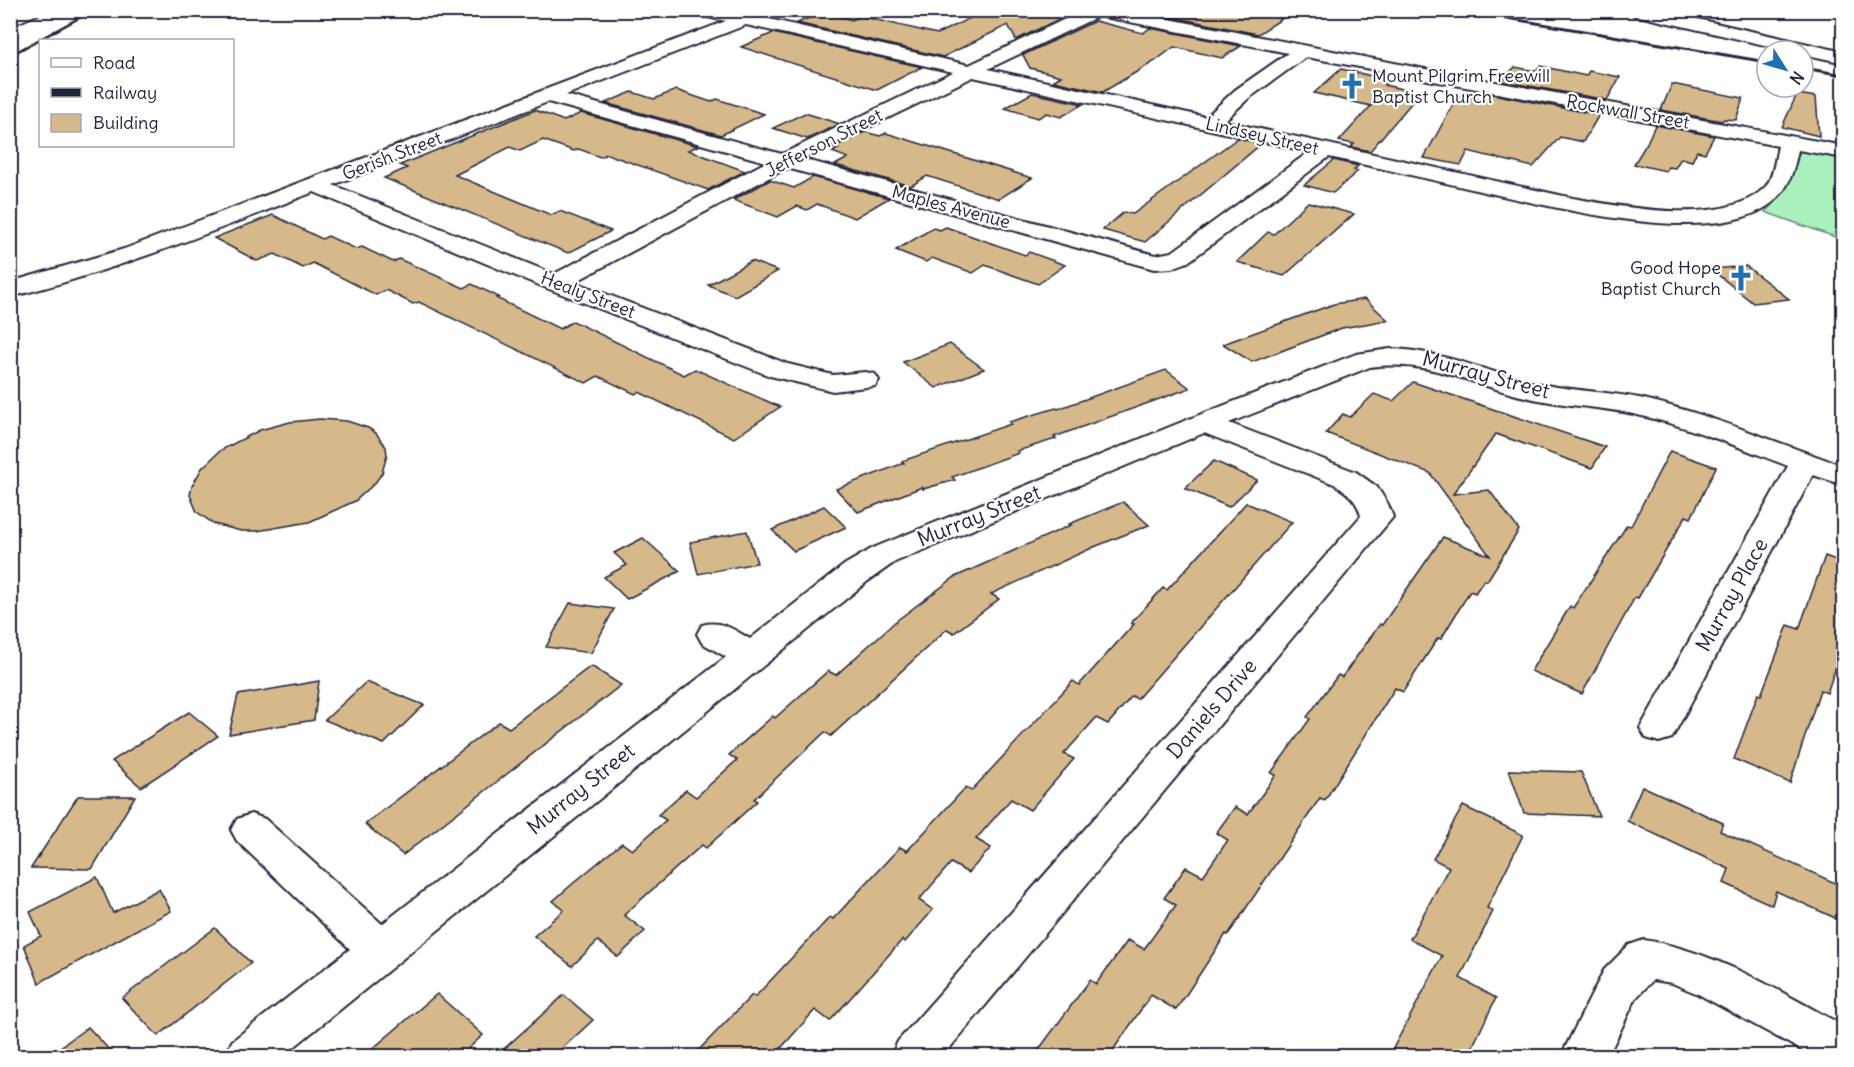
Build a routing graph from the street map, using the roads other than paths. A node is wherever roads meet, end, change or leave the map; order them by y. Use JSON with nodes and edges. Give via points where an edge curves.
{"nodes":[{"id":1,"x":69,"y":10,"type":"edge"},
{"id":2,"x":83,"y":10,"type":"edge"},
{"id":3,"x":699,"y":10,"type":"edge"},
{"id":4,"x":771,"y":10,"type":"edge"},
{"id":5,"x":1095,"y":11,"type":"edge"},
{"id":6,"x":1641,"y":11,"type":"edge"},
{"id":7,"x":744,"y":21,"type":"junction"},
{"id":8,"x":10,"y":35,"type":"edge"},
{"id":9,"x":10,"y":49,"type":"edge"},
{"id":10,"x":1302,"y":51,"type":"junction"},
{"id":11,"x":1844,"y":58,"type":"edge"},
{"id":12,"x":972,"y":72,"type":"junction"},
{"id":13,"x":549,"y":96,"type":"junction"},
{"id":14,"x":1210,"y":124,"type":"junction"},
{"id":15,"x":1789,"y":142,"type":"junction"},
{"id":16,"x":1325,"y":150,"type":"junction"},
{"id":17,"x":1844,"y":152,"type":"edge"},
{"id":18,"x":787,"y":162,"type":"junction"},
{"id":19,"x":315,"y":186,"type":"junction"},
{"id":20,"x":556,"y":282,"type":"junction"},
{"id":21,"x":10,"y":290,"type":"edge"},
{"id":22,"x":865,"y":380,"type":"dead end"},
{"id":23,"x":1204,"y":423,"type":"junction"},
{"id":24,"x":1805,"y":463,"type":"junction"},
{"id":25,"x":1844,"y":476,"type":"edge"},
{"id":26,"x":714,"y":634,"type":"dead end"},
{"id":27,"x":750,"y":655,"type":"junction"},
{"id":28,"x":1659,"y":728,"type":"dead end"},
{"id":29,"x":251,"y":830,"type":"dead end"},
{"id":30,"x":380,"y":950,"type":"junction"},
{"id":31,"x":1844,"y":1050,"type":"edge"},
{"id":32,"x":248,"y":1056,"type":"edge"},
{"id":33,"x":914,"y":1056,"type":"edge"},
{"id":34,"x":1584,"y":1056,"type":"edge"}],
"edges":[{"from":1,"to":8,"type":"street"},
{"from":2,"to":9,"type":"main road"},
{"from":3,"to":7,"type":"street","name":"Lindsey Street"},
{"from":4,"to":7,"type":"street","name":"Gerish Street"},
{"from":5,"to":10,"type":"street","name":"Rockwall Street"},
{"from":5,"to":12,"type":"street","name":"Jefferson Street"},
{"from":6,"to":11,"type":"street"},
{"from":7,"to":12,"type":"street","name":"Lindsey Street"},
{"from":7,"to":13,"type":"street","name":"Gerish Street"},
{"from":10,"to":14,"type":"street"},
{"from":10,"to":15,"type":"street","name":"Rockwall Street"},
{"from":12,"to":14,"type":"street","name":"Lindsey Street"},
{"from":12,"to":18,"type":"street","name":"Jefferson Street","via":[[814,145]]},
{"from":13,"to":18,"type":"street","name":"Maples Avenue"},
{"from":13,"to":19,"type":"street","name":"Gerish Street"},
{"from":14,"to":16,"type":"street","name":"Lindsey Street"},
{"from":15,"to":16,"type":"street","name":"Lindsey Street","via":[[1779,181],[1764,198],[1739,210],[1673,217],[1589,208]]},
{"from":15,"to":17,"type":"street","name":"Rockwall Street"},
{"from":16,"to":18,"type":"street","name":"Maples Avenue","via":[[1180,257],[1163,262],[1140,260]]},
{"from":18,"to":20,"type":"street","name":"Jefferson Street"},
{"from":19,"to":20,"type":"street","name":"Healy Street"},
{"from":19,"to":21,"type":"street","name":"Gerish Street","via":[[132,254]]},
{"from":20,"to":22,"type":"street","name":"Healy Street","via":[[779,370],[833,383]]},
{"from":23,"to":24,"type":"street","name":"Murray Street","via":[[1365,360],[1408,355],[1536,392],[1644,408]]},
{"from":23,"to":27,"type":"street","name":"Murray Street","via":[[884,555]]},
{"from":23,"to":33,"type":"street","name":"Daniels Drive","via":[[1345,478],[1374,502],[1377,517]]},
{"from":24,"to":25,"type":"street","name":"Murray Street"},
{"from":24,"to":28,"type":"street","name":"Murray Place"},
{"from":26,"to":27,"type":"street"},
{"from":27,"to":30,"type":"street","name":"Murray Street"},
{"from":29,"to":30,"type":"street"},
{"from":30,"to":32,"type":"street","name":"Murray Street"},
{"from":31,"to":34,"type":"street","via":[[1714,980],[1675,964],[1644,959],[1620,984]]}]}
